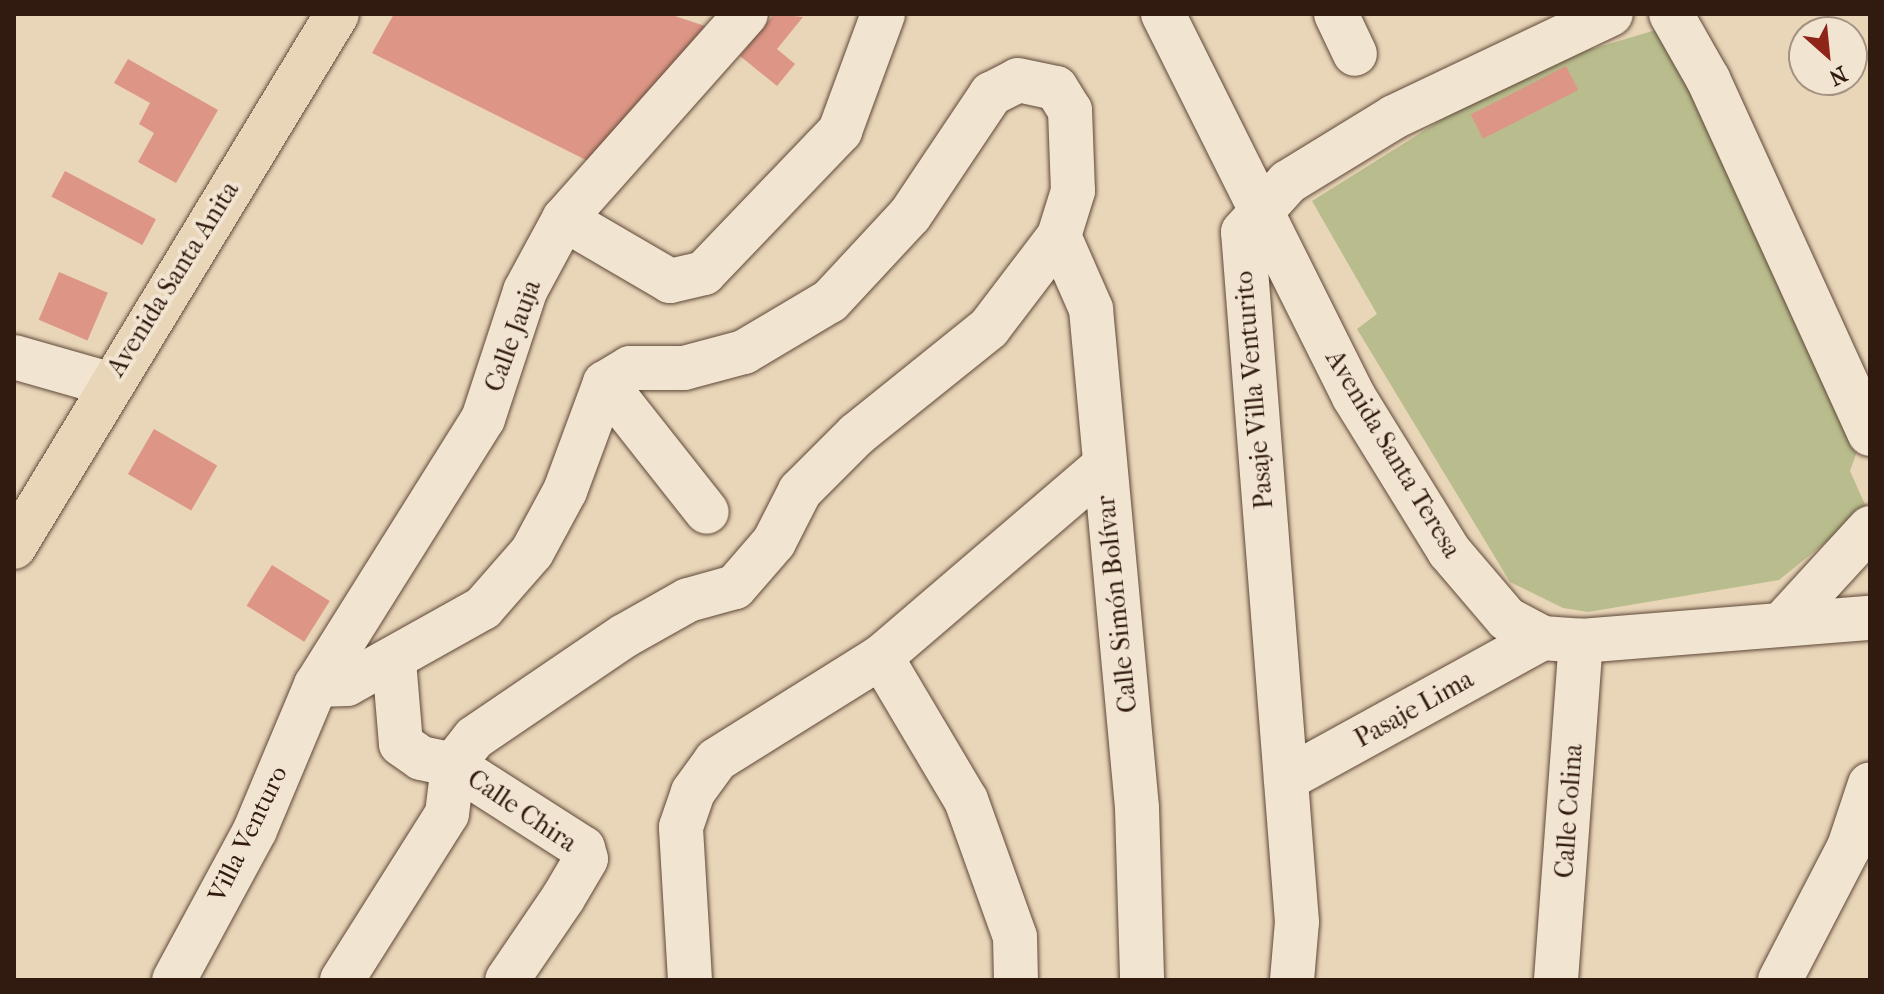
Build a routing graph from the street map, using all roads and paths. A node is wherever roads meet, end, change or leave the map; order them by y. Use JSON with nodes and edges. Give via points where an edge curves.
{"nodes":[{"id":1,"x":337,"y":14,"type":"edge"},
{"id":2,"x":746,"y":14,"type":"edge"},
{"id":3,"x":883,"y":14,"type":"edge"},
{"id":4,"x":1163,"y":14,"type":"edge"},
{"id":5,"x":1336,"y":14,"type":"edge"},
{"id":6,"x":1611,"y":14,"type":"edge"},
{"id":7,"x":1671,"y":14,"type":"edge"},
{"id":8,"x":1355,"y":54,"type":"dead end"},
{"id":9,"x":1259,"y":206,"type":"junction"},
{"id":10,"x":564,"y":219,"type":"junction"},
{"id":11,"x":1059,"y":236,"type":"junction"},
{"id":12,"x":14,"y":357,"type":"edge"},
{"id":13,"x":605,"y":383,"type":"junction"},
{"id":14,"x":109,"y":384,"type":"junction"},
{"id":15,"x":1870,"y":434,"type":"edge"},
{"id":16,"x":1103,"y":467,"type":"junction"},
{"id":17,"x":707,"y":512,"type":"dead end"},
{"id":18,"x":1870,"y":528,"type":"edge"},
{"id":19,"x":14,"y":547,"type":"edge"},
{"id":20,"x":1870,"y":618,"type":"edge"},
{"id":21,"x":1783,"y":623,"type":"junction"},
{"id":22,"x":1562,"y":640,"type":"junction"},
{"id":23,"x":881,"y":657,"type":"junction"},
{"id":24,"x":394,"y":661,"type":"junction"},
{"id":25,"x":316,"y":685,"type":"junction"},
{"id":26,"x":453,"y":765,"type":"junction"},
{"id":27,"x":1286,"y":779,"type":"junction"},
{"id":28,"x":1870,"y":784,"type":"edge"},
{"id":29,"x":174,"y":980,"type":"edge"},
{"id":30,"x":342,"y":980,"type":"edge"},
{"id":31,"x":507,"y":980,"type":"edge"},
{"id":32,"x":690,"y":980,"type":"edge"},
{"id":33,"x":1016,"y":980,"type":"edge"},
{"id":34,"x":1142,"y":980,"type":"edge"},
{"id":35,"x":1292,"y":980,"type":"edge"},
{"id":36,"x":1556,"y":980,"type":"edge"},
{"id":37,"x":1780,"y":980,"type":"edge"}],
"edges":[{"from":1,"to":14,"type":"main road","name":"Avenida Santa Anita"},
{"from":2,"to":10,"type":"street","name":"Calle Jauja"},
{"from":3,"to":10,"type":"street","via":[[840,131],[704,273],[670,281]]},
{"from":4,"to":9,"type":"street","name":"Avenida Santa Teresa"},
{"from":5,"to":8,"type":"street"},
{"from":6,"to":9,"type":"street","via":[[1394,117]]},
{"from":7,"to":15,"type":"street","via":[[1708,79]]},
{"from":9,"to":22,"type":"street","name":"Avenida Santa Teresa","via":[[1354,397],[1449,551],[1507,619]]},
{"from":9,"to":27,"type":"street","name":"Pasaje Villa Venturito","via":[[1243,232],[1241,267]]},
{"from":10,"to":25,"type":"street","name":"Calle Jauja","via":[[525,291],[483,419]]},
{"from":11,"to":13,"type":"street","via":[[1073,191],[1070,110],[1056,88],[1018,80],[991,94],[968,120],[910,215],[830,301],[744,352],[684,368],[630,368]]},
{"from":11,"to":16,"type":"street","name":"Calle Simón Bolívar","via":[[1091,309]]},
{"from":11,"to":26,"type":"street","via":[[989,328],[857,434],[800,491],[774,542],[735,587],[688,600],[624,636],[474,738]]},
{"from":12,"to":14,"type":"street"},
{"from":13,"to":17,"type":"street"},
{"from":13,"to":24,"type":"street","via":[[565,491],[532,552],[483,608]]},
{"from":14,"to":19,"type":"main road","name":"Avenida Santa Anita"},
{"from":16,"to":23,"type":"street"},
{"from":16,"to":34,"type":"street","name":"Calle Simón Bolívar","via":[[1137,808]]},
{"from":18,"to":21,"type":"street"},
{"from":20,"to":21,"type":"street"},
{"from":21,"to":22,"type":"street"},
{"from":22,"to":27,"type":"street","name":"Pasaje Lima"},
{"from":22,"to":36,"type":"street","name":"Calle Colina"},
{"from":23,"to":32,"type":"street","via":[[716,760],[693,792],[681,827]]},
{"from":23,"to":33,"type":"street","via":[[966,800],[1015,937]]},
{"from":24,"to":25,"type":"street","via":[[347,684]]},
{"from":24,"to":26,"type":"street","name":"Calle Chira","via":[[401,744],[421,758]]},
{"from":25,"to":29,"type":"street","name":"Villa Venturo","via":[[255,830]]},
{"from":26,"to":30,"type":"street","via":[[447,814]]},
{"from":26,"to":31,"type":"street","name":"Calle Chira","via":[[583,848],[586,859]]},
{"from":27,"to":35,"type":"street","name":"Pasaje Villa Venturito","via":[[1297,922]]},
{"from":28,"to":37,"type":"street","via":[[1849,847]]}]}
